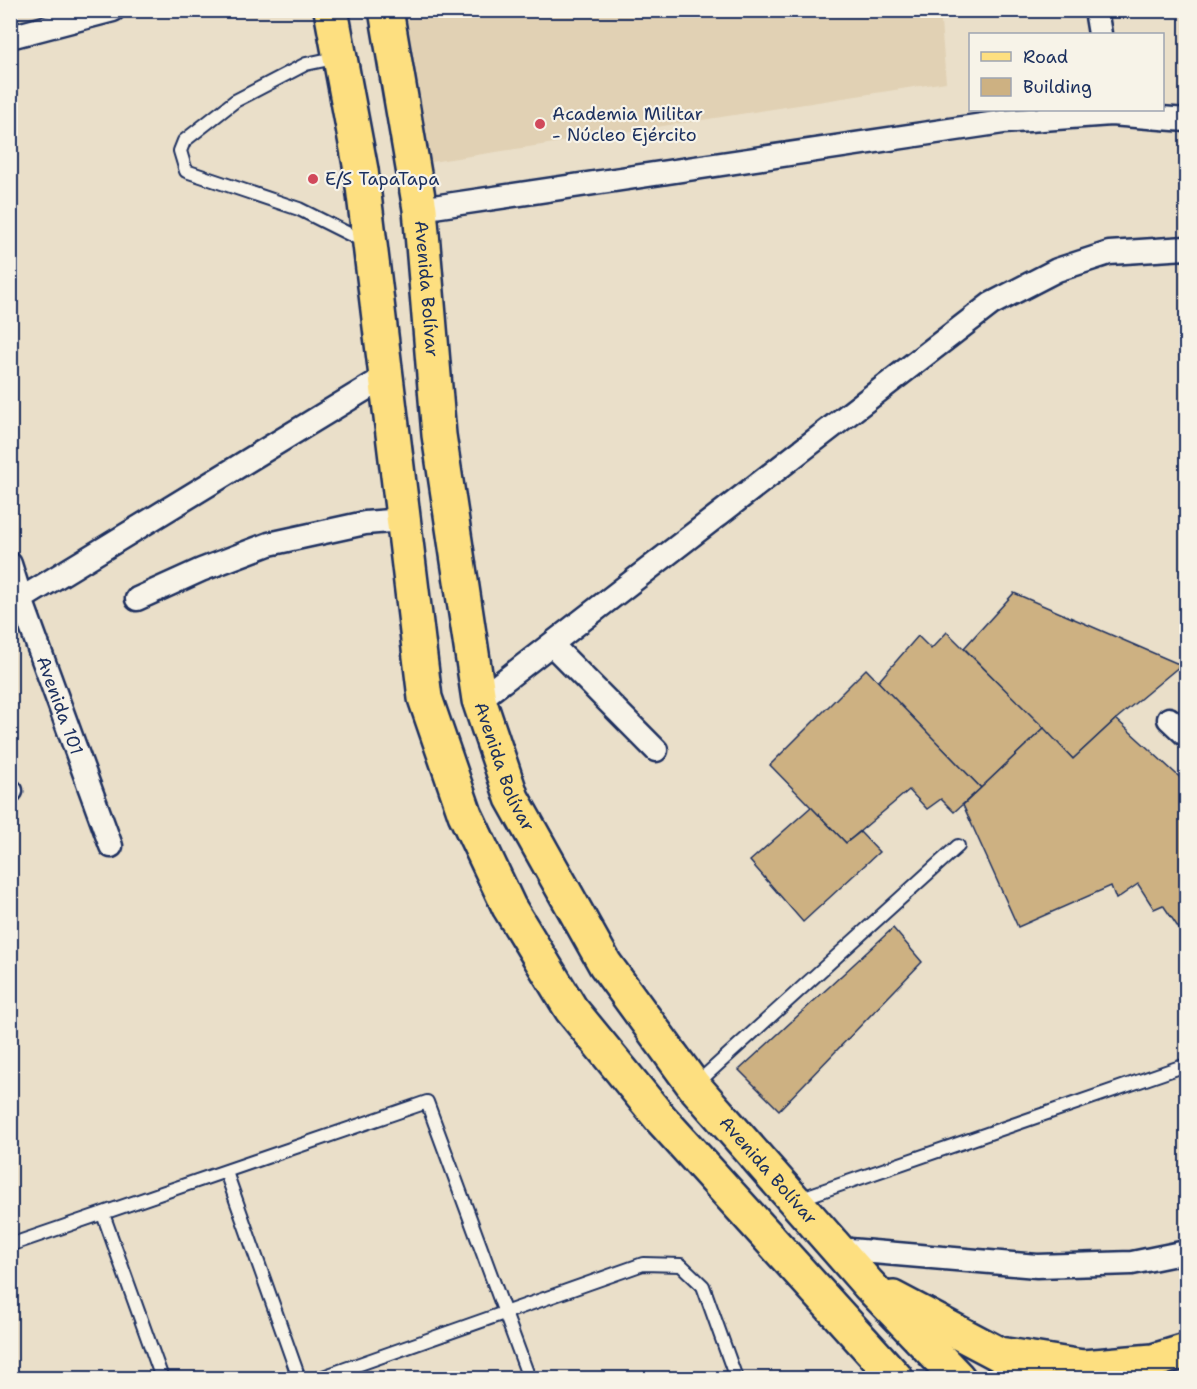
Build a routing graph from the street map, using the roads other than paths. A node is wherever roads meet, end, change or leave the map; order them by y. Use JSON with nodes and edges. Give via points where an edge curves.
{"nodes":[{"id":1,"x":113,"y":10,"type":"edge"},
{"id":2,"x":331,"y":10,"type":"edge"},
{"id":3,"x":386,"y":10,"type":"edge"},
{"id":4,"x":1096,"y":10,"type":"edge"},
{"id":5,"x":1100,"y":33,"type":"edge"},
{"id":6,"x":10,"y":38,"type":"edge"},
{"id":7,"x":340,"y":57,"type":"junction"},
{"id":8,"x":1111,"y":112,"type":"edge"},
{"id":9,"x":1186,"y":120,"type":"edge"},
{"id":10,"x":420,"y":208,"type":"junction"},
{"id":11,"x":370,"y":244,"type":"junction"},
{"id":12,"x":1186,"y":248,"type":"edge"},
{"id":13,"x":386,"y":376,"type":"junction"},
{"id":14,"x":403,"y":520,"type":"junction"},
{"id":15,"x":10,"y":564,"type":"edge"},
{"id":16,"x":21,"y":598,"type":"junction"},
{"id":17,"x":137,"y":599,"type":"dead end"},
{"id":18,"x":552,"y":645,"type":"junction"},
{"id":19,"x":479,"y":700,"type":"junction"},
{"id":20,"x":1169,"y":719,"type":"dead end"},
{"id":21,"x":1186,"y":735,"type":"edge"},
{"id":22,"x":656,"y":750,"type":"dead end"},
{"id":23,"x":111,"y":846,"type":"dead end"},
{"id":24,"x":958,"y":846,"type":"dead end"},
{"id":25,"x":1186,"y":1065,"type":"edge"},
{"id":26,"x":694,"y":1086,"type":"junction"},
{"id":27,"x":226,"y":1172,"type":"junction"},
{"id":28,"x":795,"y":1201,"type":"junction"},
{"id":29,"x":103,"y":1214,"type":"junction"},
{"id":30,"x":10,"y":1245,"type":"edge"},
{"id":31,"x":838,"y":1249,"type":"junction"},
{"id":32,"x":1186,"y":1252,"type":"edge"},
{"id":33,"x":868,"y":1284,"type":"junction"},
{"id":34,"x":505,"y":1312,"type":"junction"},
{"id":35,"x":1186,"y":1351,"type":"edge"},
{"id":36,"x":951,"y":1376,"type":"edge"},
{"id":37,"x":162,"y":1378,"type":"edge"},
{"id":38,"x":299,"y":1378,"type":"edge"},
{"id":39,"x":320,"y":1378,"type":"edge"},
{"id":40,"x":529,"y":1378,"type":"edge"},
{"id":41,"x":736,"y":1378,"type":"edge"},
{"id":42,"x":896,"y":1378,"type":"edge"}],
"edges":[{"from":1,"to":6,"type":"street"},
{"from":2,"to":7,"type":"main road"},
{"from":3,"to":10,"type":"main road","name":"Avenida Bolívar"},
{"from":4,"to":5,"type":"street"},
{"from":7,"to":11,"type":"main road"},
{"from":7,"to":11,"type":"lane","via":[[306,64],[235,101],[184,141],[180,151],[186,171],[299,209]]},
{"from":8,"to":9,"type":"street"},
{"from":8,"to":10,"type":"street","via":[[1003,122]]},
{"from":10,"to":19,"type":"main road","name":"Avenida Bolívar","via":[[439,435]]},
{"from":11,"to":13,"type":"main road"},
{"from":12,"to":18,"type":"street","via":[[1109,253],[1057,270],[991,304]]},
{"from":13,"to":14,"type":"main road"},
{"from":13,"to":16,"type":"street"},
{"from":14,"to":17,"type":"street","via":[[364,523],[269,544]]},
{"from":14,"to":42,"type":"main road","via":[[425,698],[465,814],[509,907],[579,1018],[661,1119]]},
{"from":15,"to":16,"type":"street","name":"Avenida 101"},
{"from":16,"to":23,"type":"street","name":"Avenida 101"},
{"from":18,"to":19,"type":"street"},
{"from":18,"to":22,"type":"street"},
{"from":19,"to":26,"type":"main road","name":"Avenida Bolívar","via":[[512,798],[605,964]]},
{"from":20,"to":21,"type":"street"},
{"from":24,"to":26,"type":"lane"},
{"from":25,"to":28,"type":"lane"},
{"from":26,"to":28,"type":"main road","name":"Avenida Bolívar"},
{"from":27,"to":29,"type":"lane"},
{"from":27,"to":34,"type":"lane","via":[[427,1102]]},
{"from":27,"to":38,"type":"lane"},
{"from":28,"to":31,"type":"main road","name":"Avenida Bolívar"},
{"from":29,"to":30,"type":"lane"},
{"from":29,"to":37,"type":"lane"},
{"from":31,"to":32,"type":"street","via":[[1037,1266],[1132,1263]]},
{"from":31,"to":33,"type":"main road","name":"Avenida Bolívar"},
{"from":33,"to":35,"type":"main road","via":[[999,1354],[1083,1367],[1153,1361]]},
{"from":33,"to":36,"type":"main road","name":"Avenida Bolívar"},
{"from":34,"to":39,"type":"lane"},
{"from":34,"to":40,"type":"lane"},
{"from":34,"to":41,"type":"lane","via":[[643,1264],[681,1265],[703,1286]]}]}
